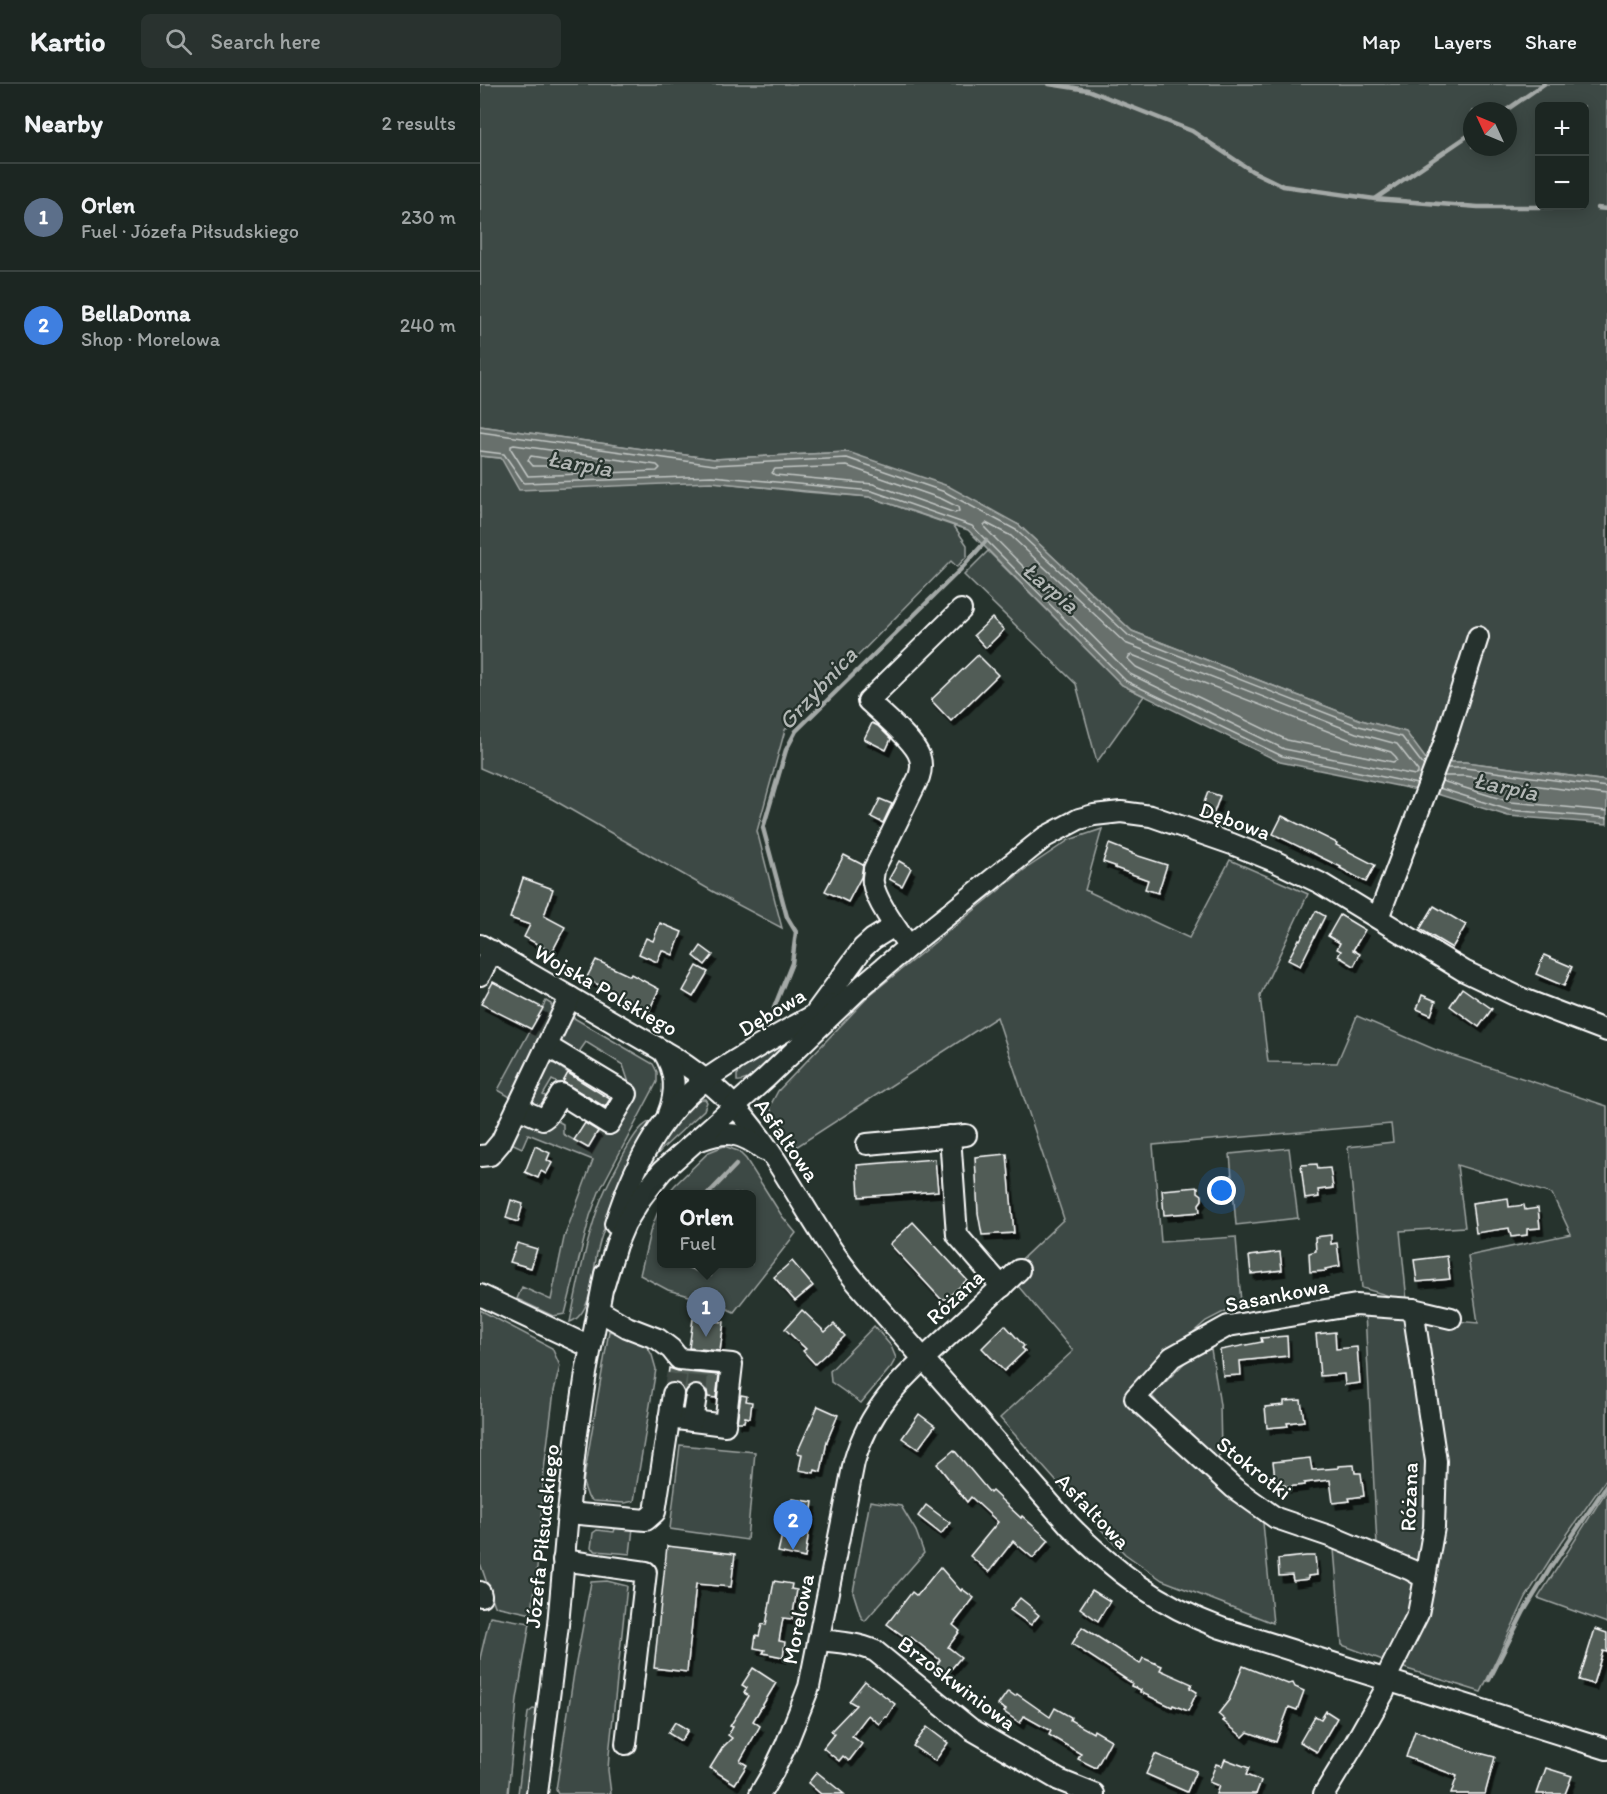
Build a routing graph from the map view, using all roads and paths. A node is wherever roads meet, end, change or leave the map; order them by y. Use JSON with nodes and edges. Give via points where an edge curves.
{"nodes":[{"id":1,"x":961,"y":610,"type":"dead end"},
{"id":2,"x":1478,"y":637,"type":"dead end"},
{"id":3,"x":1378,"y":918,"type":"junction"},
{"id":4,"x":894,"y":926,"type":"junction"},
{"id":5,"x":909,"y":946,"type":"junction"},
{"id":6,"x":486,"y":948,"type":"edge"},
{"id":7,"x":480,"y":975,"type":"edge"},
{"id":8,"x":863,"y":985,"type":"junction"},
{"id":9,"x":570,"y":997,"type":"junction"},
{"id":10,"x":815,"y":1014,"type":"junction"},
{"id":11,"x":1607,"y":1031,"type":"edge"},
{"id":12,"x":547,"y":1046,"type":"junction"},
{"id":13,"x":663,"y":1051,"type":"junction"},
{"id":14,"x":706,"y":1080,"type":"junction"},
{"id":15,"x":735,"y":1107,"type":"junction"},
{"id":16,"x":517,"y":1108,"type":"junction"},
{"id":17,"x":666,"y":1119,"type":"junction"},
{"id":18,"x":867,"y":1144,"type":"dead end"},
{"id":19,"x":689,"y":1145,"type":"junction"},
{"id":20,"x":480,"y":1156,"type":"edge"},
{"id":21,"x":775,"y":1160,"type":"junction"},
{"id":22,"x":1019,"y":1270,"type":"dead end"},
{"id":23,"x":604,"y":1285,"type":"junction"},
{"id":24,"x":1002,"y":1287,"type":"junction"},
{"id":25,"x":480,"y":1295,"type":"edge"},
{"id":26,"x":1413,"y":1309,"type":"junction"},
{"id":27,"x":598,"y":1310,"type":"junction"},
{"id":28,"x":1451,"y":1318,"type":"dead end"},
{"id":29,"x":590,"y":1347,"type":"junction"},
{"id":30,"x":923,"y":1359,"type":"junction"},
{"id":31,"x":673,"y":1394,"type":"tunnel mouth"},
{"id":32,"x":696,"y":1396,"type":"tunnel mouth"},
{"id":33,"x":1135,"y":1398,"type":"joint"},
{"id":34,"x":669,"y":1418,"type":"junction"},
{"id":35,"x":692,"y":1420,"type":"junction"},
{"id":36,"x":568,"y":1513,"type":"junction"},
{"id":37,"x":563,"y":1560,"type":"junction"},
{"id":38,"x":1425,"y":1578,"type":"junction"},
{"id":39,"x":819,"y":1640,"type":"junction"},
{"id":40,"x":1387,"y":1681,"type":"junction"},
{"id":41,"x":626,"y":1744,"type":"dead end"},
{"id":42,"x":1607,"y":1749,"type":"edge"},
{"id":43,"x":537,"y":1794,"type":"edge"},
{"id":44,"x":759,"y":1794,"type":"edge"},
{"id":45,"x":1094,"y":1794,"type":"edge"},
{"id":46,"x":1324,"y":1794,"type":"edge"}],
"edges":[{"from":1,"to":4,"type":"street","via":[[868,701],[911,743],[921,763],[919,777],[873,875],[877,895]]},
{"from":2,"to":3,"type":"street","via":[[1444,744]]},
{"from":3,"to":5,"type":"street","name":"Dębowa","via":[[1298,871],[1232,844],[1151,816],[1107,813],[1078,819],[1045,837]]},
{"from":3,"to":11,"type":"street","name":"Dębowa","via":[[1489,984]]},
{"from":4,"to":5,"type":"street"},
{"from":4,"to":10,"type":"street","via":[[863,948]]},
{"from":5,"to":8,"type":"street","name":"Dębowa"},
{"from":6,"to":7,"type":"street"},
{"from":6,"to":9,"type":"street","name":"Wojska Polskiego"},
{"from":8,"to":10,"type":"street","name":"Dębowa"},
{"from":8,"to":15,"type":"street","name":"Dębowa"},
{"from":9,"to":12,"type":"street"},
{"from":9,"to":13,"type":"street","name":"Wojska Polskiego"},
{"from":10,"to":14,"type":"street","name":"Dębowa"},
{"from":12,"to":16,"type":"street"},
{"from":12,"to":16,"type":"street","via":[[627,1094],[609,1124],[561,1094],[543,1119]]},
{"from":13,"to":14,"type":"street","name":"Wojska Polskiego"},
{"from":13,"to":17,"type":"street","name":"Józefa Piłsudskiego","via":[[675,1086]]},
{"from":14,"to":15,"type":"street","name":"Asfaltowa"},
{"from":14,"to":17,"type":"street","name":"Józefa Piłsudskiego"},
{"from":15,"to":19,"type":"street","name":"Józefa Piłsudskiego"},
{"from":15,"to":21,"type":"street","name":"Asfaltowa"},
{"from":16,"to":20,"type":"street","via":[[496,1149],[490,1155]]},
{"from":17,"to":23,"type":"street","name":"Józefa Piłsudskiego","via":[[626,1192],[611,1242]]},
{"from":18,"to":24,"type":"street","via":[[958,1136],[957,1235]]},
{"from":19,"to":21,"type":"street","name":"Józefa Piłsudskiego","via":[[712,1135],[731,1133],[756,1144]]},
{"from":19,"to":23,"type":"street","name":"Józefa Piłsudskiego","via":[[658,1176],[636,1206],[616,1245]]},
{"from":21,"to":30,"type":"street","name":"Asfaltowa","via":[[836,1256]]},
{"from":22,"to":24,"type":"street","name":"Różana"},
{"from":23,"to":27,"type":"street","name":"Józefa Piłsudskiego"},
{"from":24,"to":30,"type":"street","name":"Różana"},
{"from":25,"to":29,"type":"street"},
{"from":26,"to":28,"type":"street","name":"Sasankowa"},
{"from":26,"to":33,"type":"street","name":"Sasankowa","via":[[1356,1305],[1228,1326],[1172,1357]]},
{"from":26,"to":38,"type":"street","name":"Różana","via":[[1436,1461],[1434,1527]]},
{"from":27,"to":29,"type":"street","name":"Józefa Piłsudskiego"},
{"from":27,"to":35,"type":"street","via":[[658,1339],[679,1359],[698,1366],[732,1364],[725,1425]]},
{"from":29,"to":36,"type":"street","name":"Józefa Piłsudskiego"},
{"from":30,"to":39,"type":"street","name":"Morelowa","via":[[877,1412],[860,1445]]},
{"from":30,"to":40,"type":"street","name":"Asfaltowa","via":[[1069,1525],[1145,1590],[1205,1622]]},
{"from":31,"to":34,"type":"street"},
{"from":32,"to":35,"type":"street"},
{"from":33,"to":38,"type":"street","name":"Stokrotki","via":[[1234,1488],[1276,1518],[1332,1537]]},
{"from":34,"to":35,"type":"street"},
{"from":34,"to":36,"type":"street","via":[[655,1512],[646,1520]]},
{"from":36,"to":37,"type":"street","name":"Józefa Piłsudskiego"},
{"from":37,"to":41,"type":"street","via":[[645,1572]]},
{"from":37,"to":43,"type":"street","name":"Józefa Piłsudskiego"},
{"from":38,"to":40,"type":"street","name":"Różana","via":[[1418,1614]]},
{"from":39,"to":44,"type":"street","name":"Morelowa","via":[[802,1708]]},
{"from":39,"to":45,"type":"street","name":"Brzoskwiniowa","via":[[848,1642],[875,1651],[971,1729],[1059,1780]]},
{"from":40,"to":42,"type":"street","name":"Asfaltowa"},
{"from":40,"to":46,"type":"street","name":"Różana"}]}
